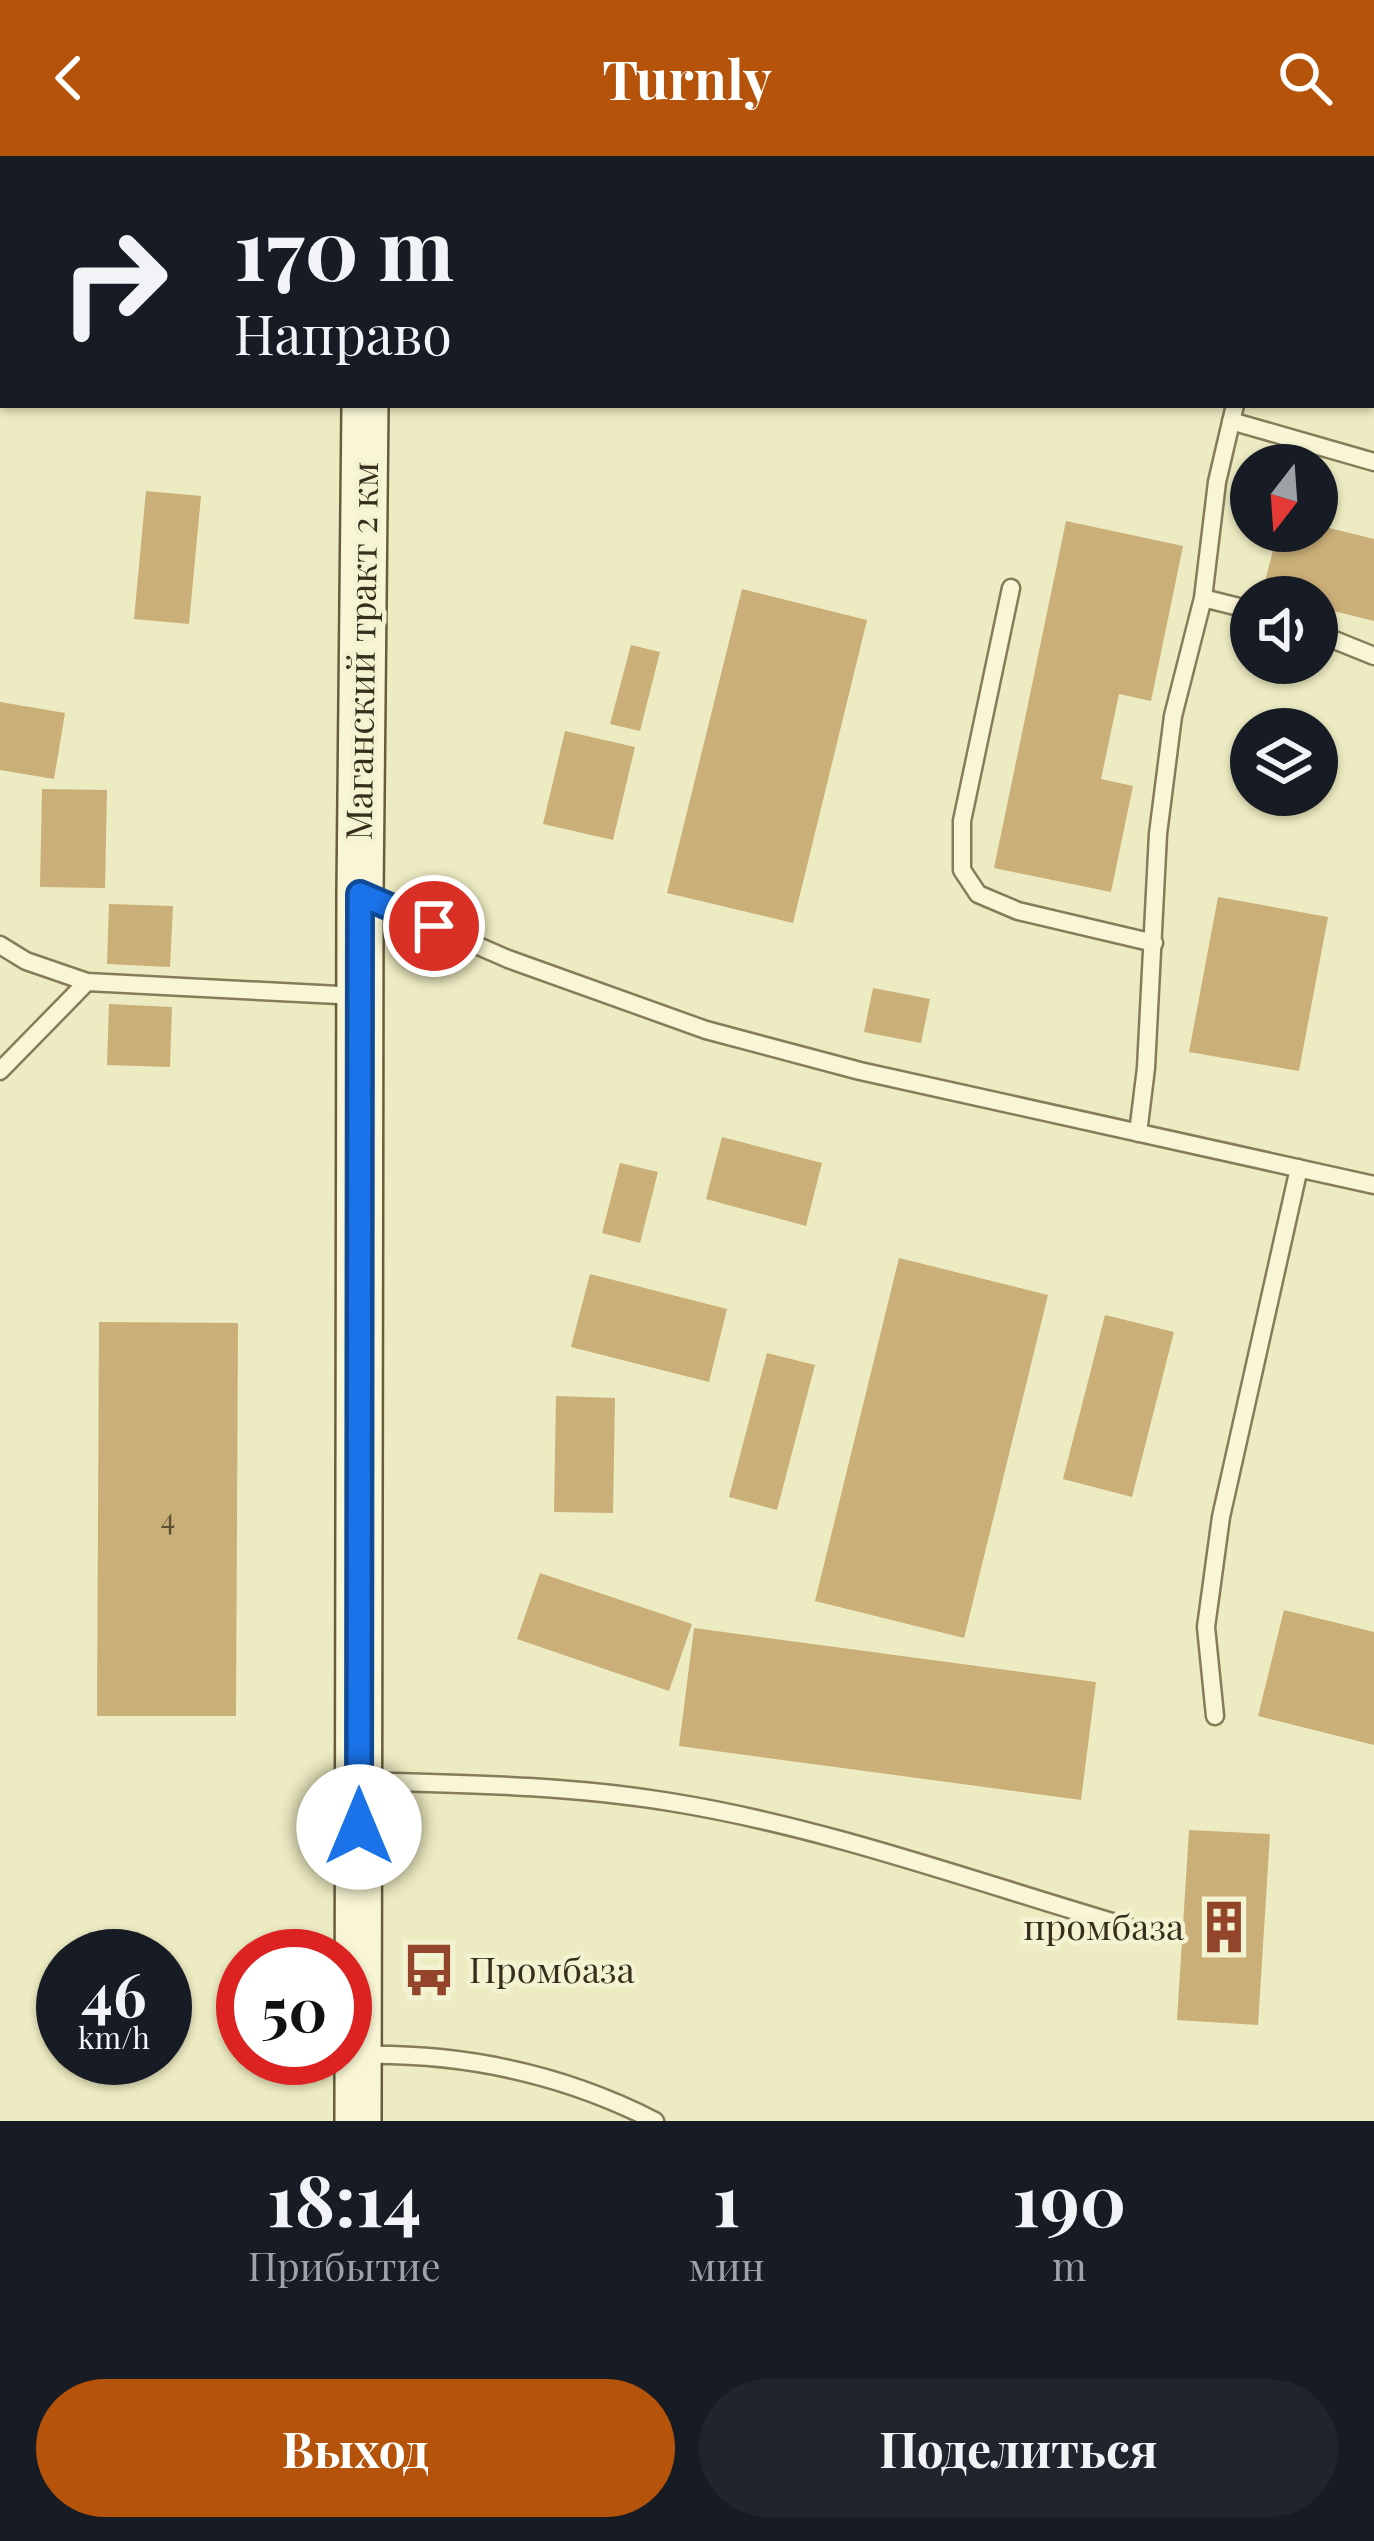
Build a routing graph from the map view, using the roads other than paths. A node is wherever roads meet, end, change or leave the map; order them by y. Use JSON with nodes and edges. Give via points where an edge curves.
{"nodes":[{"id":1,"x":365,"y":408,"type":"edge"},
{"id":2,"x":1233,"y":413,"type":"edge"},
{"id":3,"x":1374,"y":462,"type":"edge"},
{"id":4,"x":1011,"y":588,"type":"dead end"},
{"id":5,"x":1202,"y":598,"type":"junction"},
{"id":6,"x":1230,"y":605,"type":"edge"},
{"id":7,"x":1338,"y":641,"type":"edge"},
{"id":8,"x":1374,"y":656,"type":"edge"},
{"id":9,"x":360,"y":894,"type":"junction"},
{"id":10,"x":1154,"y":943,"type":"junction"},
{"id":11,"x":0,"y":945,"type":"edge"},
{"id":12,"x":87,"y":982,"type":"junction"},
{"id":13,"x":360,"y":996,"type":"junction"},
{"id":14,"x":0,"y":1071,"type":"edge"},
{"id":15,"x":1138,"y":1133,"type":"junction"},
{"id":16,"x":1299,"y":1168,"type":"junction"},
{"id":17,"x":1374,"y":1185,"type":"edge"},
{"id":18,"x":1215,"y":1716,"type":"dead end"},
{"id":19,"x":359,"y":1781,"type":"junction"},
{"id":20,"x":1129,"y":1927,"type":"dead end"},
{"id":21,"x":358,"y":1929,"type":"edge"},
{"id":22,"x":372,"y":2055,"type":"edge"},
{"id":23,"x":358,"y":2085,"type":"edge"},
{"id":24,"x":358,"y":2121,"type":"edge"},
{"id":25,"x":655,"y":2121,"type":"edge"}],
"edges":[{"from":1,"to":9,"type":"main road","name":"Маганский тракт 2 км"},
{"from":2,"to":3,"type":"lane"},
{"from":2,"to":5,"type":"lane"},
{"from":4,"to":10,"type":"lane","via":[[962,821],[962,870],[978,894],[1018,911]]},
{"from":5,"to":6,"type":"lane"},
{"from":5,"to":10,"type":"lane","via":[[1173,716]]},
{"from":7,"to":8,"type":"lane"},
{"from":9,"to":13,"type":"main road","name":"Маганский тракт 2 км"},
{"from":9,"to":15,"type":"lane","via":[[508,959],[706,1030]]},
{"from":10,"to":15,"type":"lane"},
{"from":11,"to":12,"type":"lane"},
{"from":12,"to":13,"type":"lane"},
{"from":12,"to":14,"type":"lane"},
{"from":13,"to":19,"type":"main road","name":"Маганский тракт 2 км"},
{"from":15,"to":16,"type":"lane"},
{"from":16,"to":17,"type":"lane"},
{"from":16,"to":18,"type":"lane","via":[[1221,1517],[1207,1627]]},
{"from":19,"to":20,"type":"lane","via":[[567,1787],[674,1802],[785,1826]]},
{"from":19,"to":21,"type":"main road","name":"Маганский тракт 2 км"},
{"from":22,"to":25,"type":"lane","via":[[512,2069],[598,2092]]},
{"from":23,"to":24,"type":"main road","name":"Маганский тракт 2 км"}]}
